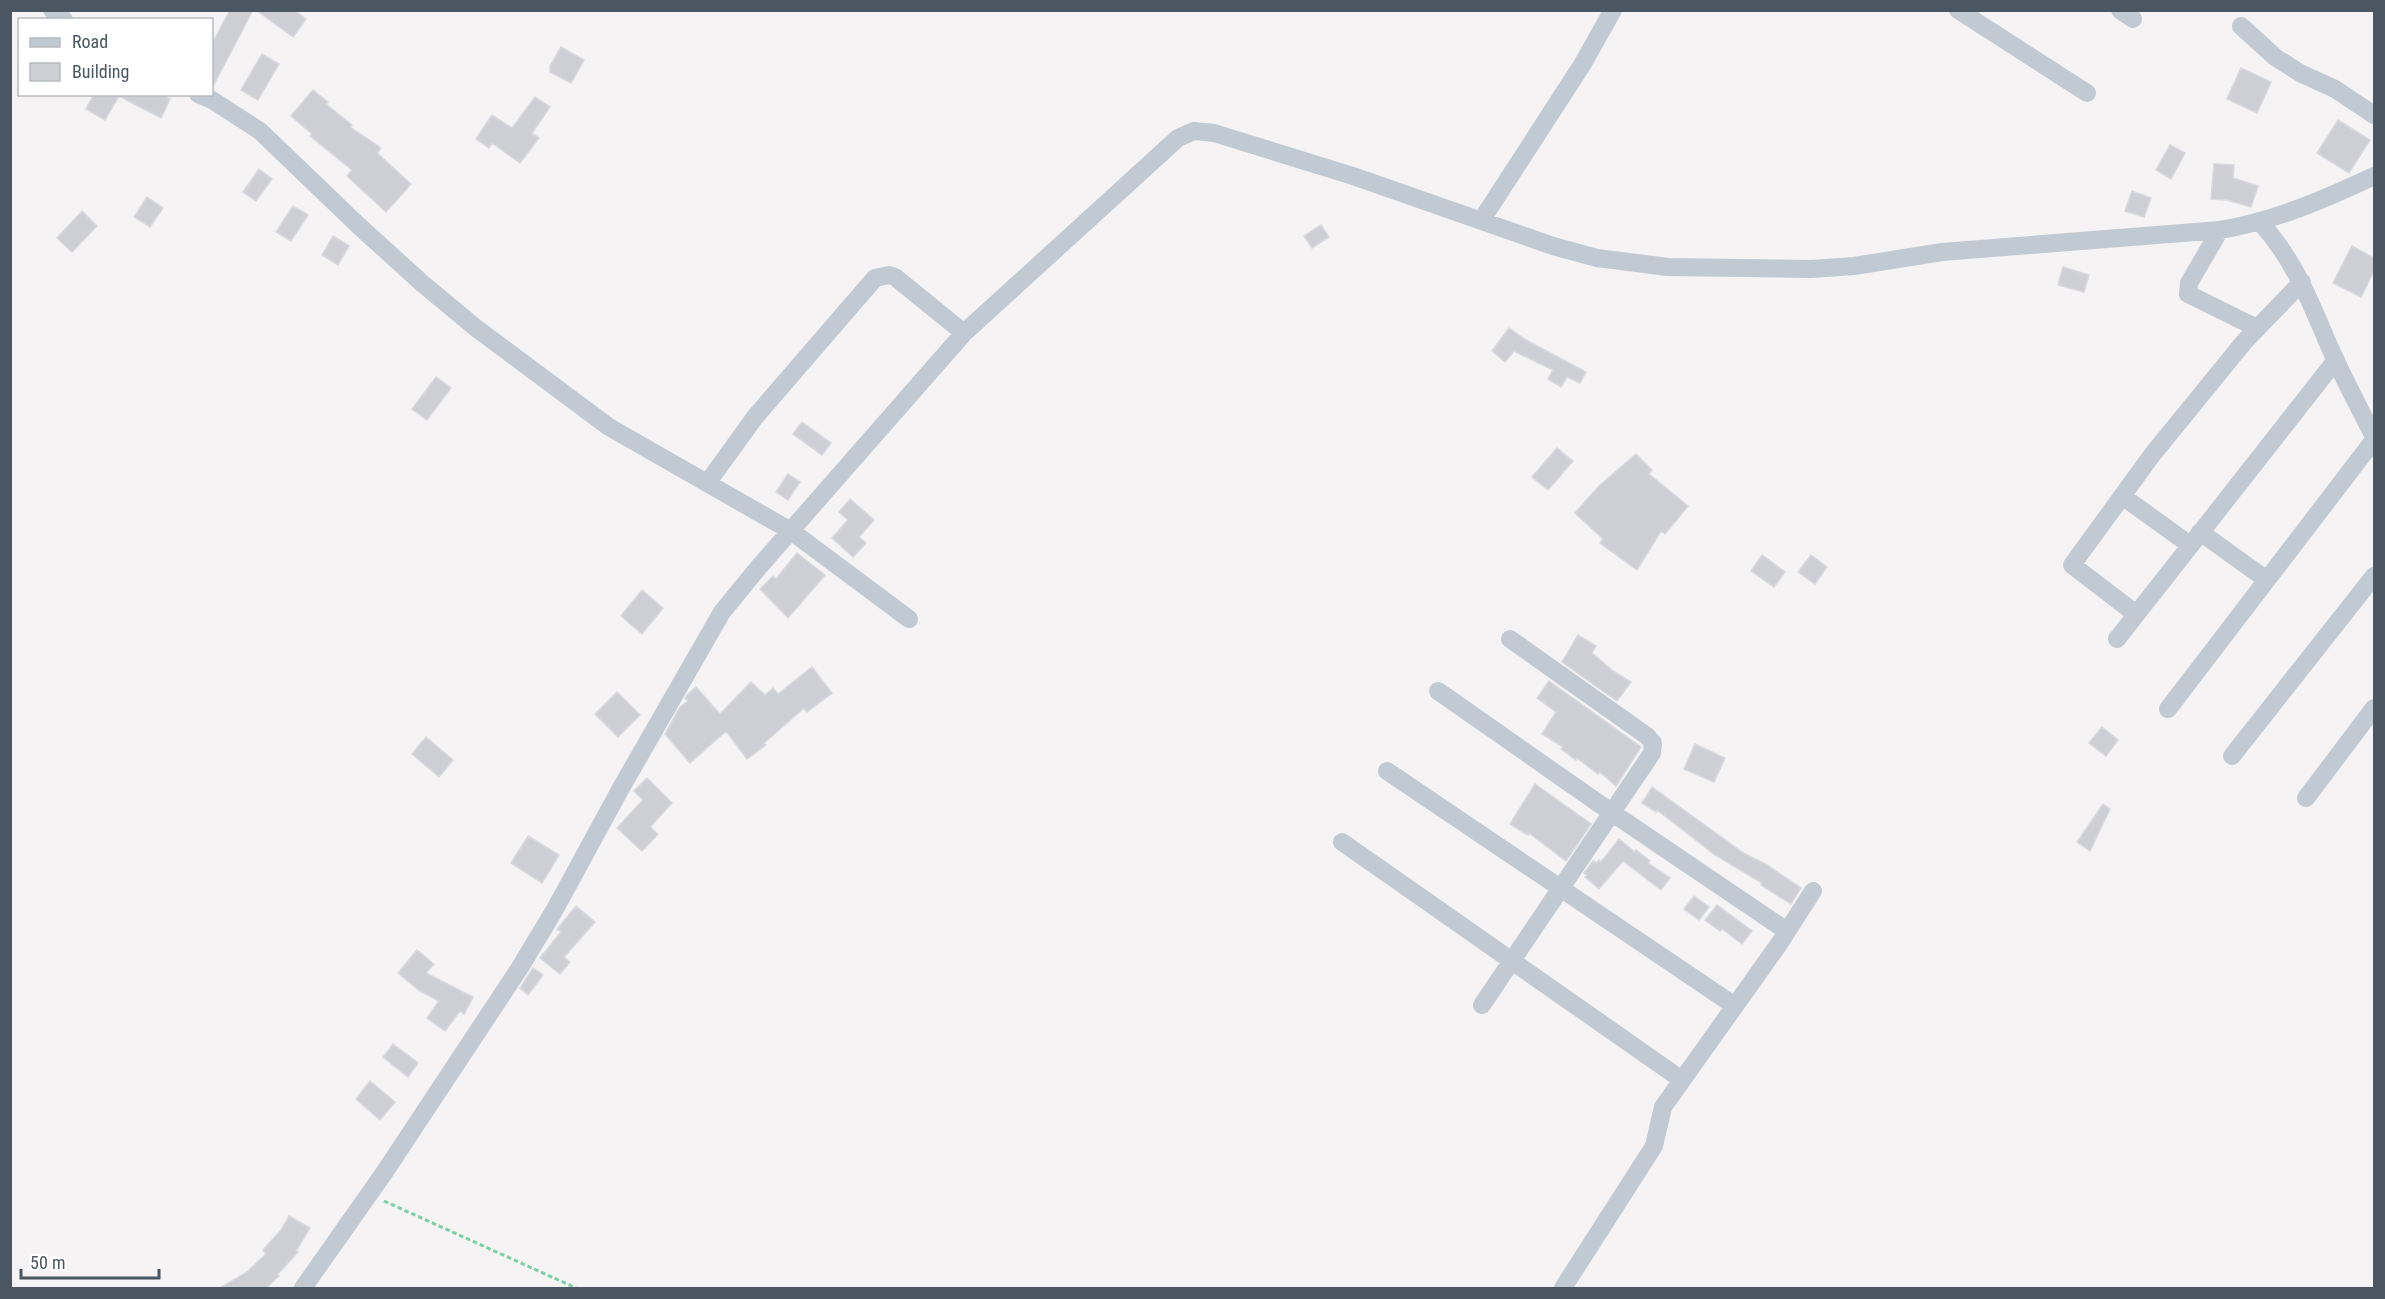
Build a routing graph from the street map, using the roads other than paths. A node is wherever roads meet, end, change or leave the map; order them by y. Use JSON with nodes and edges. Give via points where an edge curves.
{"nodes":[{"id":1,"x":1613,"y":10,"type":"edge"},
{"id":2,"x":1958,"y":10,"type":"edge"},
{"id":3,"x":2241,"y":26,"type":"dead end"},
{"id":4,"x":2087,"y":93,"type":"dead end"},
{"id":5,"x":203,"y":96,"type":"edge"},
{"id":6,"x":2374,"y":115,"type":"edge"},
{"id":7,"x":2374,"y":176,"type":"edge"},
{"id":8,"x":1481,"y":221,"type":"junction"},
{"id":9,"x":2260,"y":222,"type":"junction"},
{"id":10,"x":2220,"y":230,"type":"junction"},
{"id":11,"x":2302,"y":282,"type":"junction"},
{"id":12,"x":2257,"y":328,"type":"junction"},
{"id":13,"x":964,"y":333,"type":"junction"},
{"id":14,"x":2336,"y":360,"type":"junction"},
{"id":15,"x":2374,"y":439,"type":"edge"},
{"id":16,"x":708,"y":482,"type":"junction"},
{"id":17,"x":2122,"y":496,"type":"junction"},
{"id":18,"x":791,"y":531,"type":"junction"},
{"id":19,"x":2195,"y":538,"type":"junction"},
{"id":20,"x":2374,"y":576,"type":"edge"},
{"id":21,"x":2267,"y":580,"type":"junction"},
{"id":22,"x":2136,"y":614,"type":"junction"},
{"id":23,"x":909,"y":619,"type":"dead end"},
{"id":24,"x":1510,"y":639,"type":"dead end"},
{"id":25,"x":2117,"y":639,"type":"dead end"},
{"id":26,"x":1438,"y":691,"type":"dead end"},
{"id":27,"x":2374,"y":708,"type":"edge"},
{"id":28,"x":2168,"y":709,"type":"dead end"},
{"id":29,"x":2232,"y":756,"type":"dead end"},
{"id":30,"x":1388,"y":771,"type":"dead end"},
{"id":31,"x":2306,"y":798,"type":"dead end"},
{"id":32,"x":1611,"y":812,"type":"junction"},
{"id":33,"x":1342,"y":842,"type":"dead end"},
{"id":34,"x":1560,"y":888,"type":"junction"},
{"id":35,"x":1813,"y":891,"type":"dead end"},
{"id":36,"x":1787,"y":931,"type":"junction"},
{"id":37,"x":1511,"y":961,"type":"junction"},
{"id":38,"x":1482,"y":1005,"type":"dead end"},
{"id":39,"x":1735,"y":1006,"type":"junction"},
{"id":40,"x":1682,"y":1080,"type":"junction"},
{"id":41,"x":303,"y":1288,"type":"edge"},
{"id":42,"x":1563,"y":1288,"type":"edge"}],
"edges":[{"from":1,"to":8,"type":"street"},
{"from":2,"to":4,"type":"street"},
{"from":3,"to":6,"type":"street","via":[[2275,57]]},
{"from":5,"to":16,"type":"street","via":[[260,130],[359,226],[476,328],[609,427]]},
{"from":7,"to":9,"type":"street"},
{"from":8,"to":10,"type":"street","via":[[1597,258],[1668,267],[1811,269],[1942,252]]},
{"from":8,"to":13,"type":"street","via":[[1353,176],[1214,133],[1194,131],[1178,138]]},
{"from":9,"to":10,"type":"street"},
{"from":9,"to":11,"type":"street","via":[[2280,244]]},
{"from":10,"to":12,"type":"street","via":[[2189,283],[2188,294]]},
{"from":11,"to":12,"type":"street"},
{"from":11,"to":14,"type":"street"},
{"from":12,"to":17,"type":"street"},
{"from":13,"to":16,"type":"street","via":[[895,277],[875,278],[755,417]]},
{"from":13,"to":18,"type":"street"},
{"from":14,"to":15,"type":"street"},
{"from":14,"to":19,"type":"street"},
{"from":15,"to":21,"type":"street"},
{"from":16,"to":18,"type":"street"},
{"from":17,"to":19,"type":"street"},
{"from":17,"to":22,"type":"street","via":[[2072,565]]},
{"from":18,"to":23,"type":"street"},
{"from":18,"to":41,"type":"street","via":[[722,612],[548,921]]},
{"from":19,"to":21,"type":"street"},
{"from":19,"to":22,"type":"street"},
{"from":20,"to":29,"type":"street"},
{"from":21,"to":28,"type":"street"},
{"from":22,"to":25,"type":"street"},
{"from":24,"to":32,"type":"street","via":[[1653,743],[1652,753]]},
{"from":26,"to":32,"type":"street"},
{"from":27,"to":31,"type":"street"},
{"from":30,"to":34,"type":"street"},
{"from":32,"to":34,"type":"street"},
{"from":32,"to":36,"type":"street"},
{"from":33,"to":37,"type":"street"},
{"from":34,"to":37,"type":"street"},
{"from":34,"to":39,"type":"street"},
{"from":35,"to":36,"type":"street"},
{"from":36,"to":39,"type":"street"},
{"from":37,"to":38,"type":"street"},
{"from":37,"to":40,"type":"street"},
{"from":39,"to":40,"type":"street"},
{"from":40,"to":42,"type":"street","via":[[1663,1107],[1654,1146]]}]}
